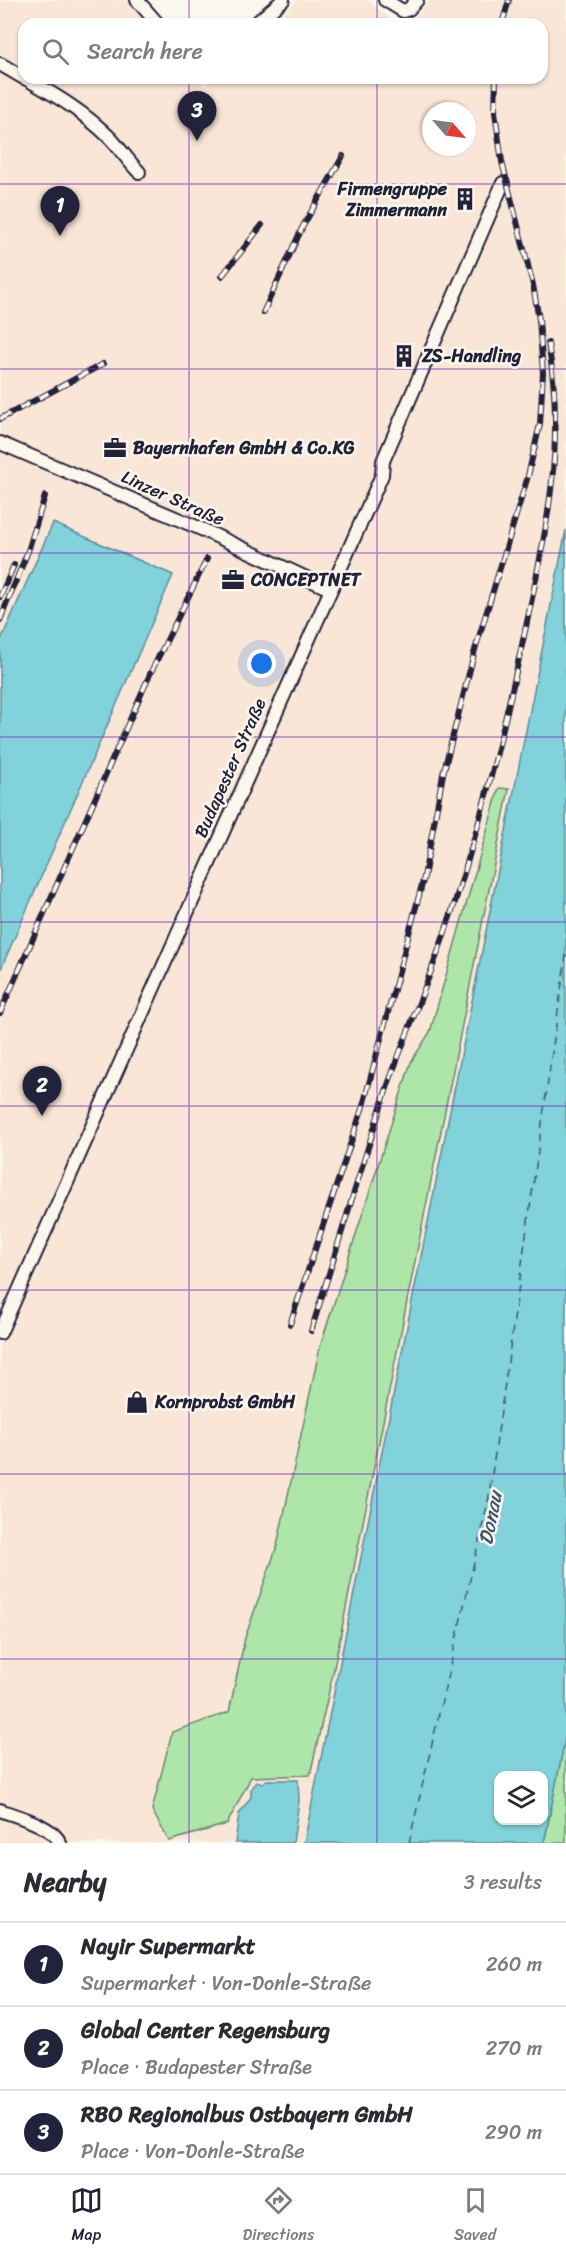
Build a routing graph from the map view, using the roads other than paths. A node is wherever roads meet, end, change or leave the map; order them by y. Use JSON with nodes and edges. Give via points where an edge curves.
{"nodes":[{"id":1,"x":137,"y":0,"type":"edge"},
{"id":2,"x":283,"y":0,"type":"edge"},
{"id":3,"x":385,"y":0,"type":"edge"},
{"id":4,"x":417,"y":0,"type":"edge"},
{"id":5,"x":153,"y":18,"type":"edge"},
{"id":6,"x":262,"y":18,"type":"edge"},
{"id":7,"x":0,"y":64,"type":"edge"},
{"id":8,"x":18,"y":74,"type":"edge"},
{"id":9,"x":34,"y":84,"type":"edge"},
{"id":10,"x":139,"y":172,"type":"dead end"},
{"id":11,"x":503,"y":183,"type":"dead end"},
{"id":12,"x":1,"y":447,"type":"edge"},
{"id":13,"x":330,"y":589,"type":"junction"},
{"id":14,"x":0,"y":1333,"type":"edge"},
{"id":15,"x":0,"y":1810,"type":"edge"},
{"id":16,"x":60,"y":1843,"type":"edge"}],
"edges":[{"from":1,"to":5,"type":"street"},
{"from":2,"to":6,"type":"street"},
{"from":3,"to":4,"type":"street","via":[[403,11]]},
{"from":7,"to":8,"type":"street"},
{"from":9,"to":10,"type":"street","via":[[82,113]]},
{"from":11,"to":13,"type":"street","name":"Budapester Straße","via":[[383,461],[382,475]]},
{"from":12,"to":13,"type":"street","name":"Linzer Straße","via":[[199,528]]},
{"from":13,"to":14,"type":"street","name":"Budapester Straße"},
{"from":15,"to":16,"type":"street","via":[[48,1831]]}]}
